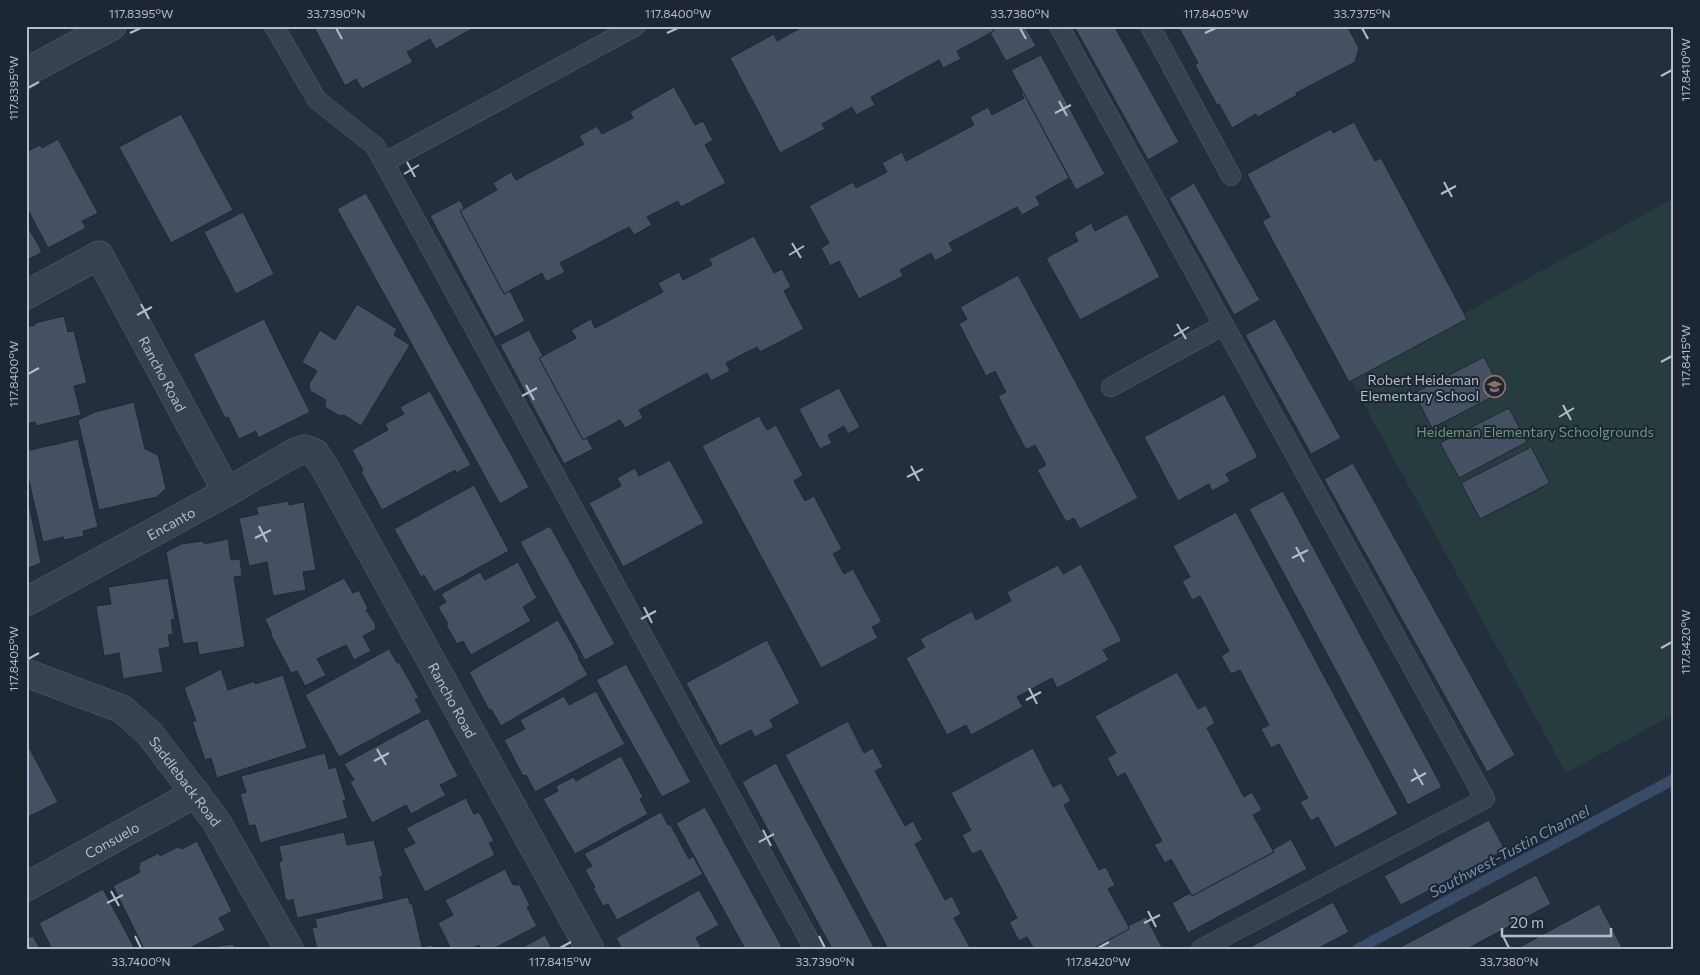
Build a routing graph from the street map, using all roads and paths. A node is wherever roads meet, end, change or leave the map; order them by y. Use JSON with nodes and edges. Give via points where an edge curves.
{"nodes":[{"id":1,"x":112,"y":26,"type":"edge"},
{"id":2,"x":274,"y":26,"type":"edge"},
{"id":3,"x":636,"y":26,"type":"edge"},
{"id":4,"x":1059,"y":26,"type":"edge"},
{"id":5,"x":1150,"y":26,"type":"edge"},
{"id":6,"x":26,"y":72,"type":"edge"},
{"id":7,"x":385,"y":162,"type":"junction"},
{"id":8,"x":1231,"y":176,"type":"dead end"},
{"id":9,"x":26,"y":295,"type":"edge"},
{"id":10,"x":1224,"y":325,"type":"junction"},
{"id":11,"x":1110,"y":387,"type":"dead end"},
{"id":12,"x":315,"y":453,"type":"joint"},
{"id":13,"x":227,"y":492,"type":"junction"},
{"id":14,"x":26,"y":602,"type":"edge"},
{"id":15,"x":26,"y":673,"type":"edge"},
{"id":16,"x":196,"y":793,"type":"junction"},
{"id":17,"x":26,"y":887,"type":"edge"},
{"id":18,"x":289,"y":949,"type":"edge"},
{"id":19,"x":590,"y":949,"type":"edge"},
{"id":20,"x":814,"y":949,"type":"edge"},
{"id":21,"x":1202,"y":949,"type":"edge"}],
"edges":[{"from":1,"to":6,"type":"street"},
{"from":2,"to":7,"type":"lane","via":[[317,100],[375,146]]},
{"from":3,"to":7,"type":"lane"},
{"from":4,"to":10,"type":"lane"},
{"from":5,"to":8,"type":"lane"},
{"from":7,"to":20,"type":"lane"},
{"from":9,"to":13,"type":"street","name":"Rancho Road","via":[[99,255]]},
{"from":10,"to":11,"type":"lane"},
{"from":10,"to":21,"type":"lane","via":[[1485,799]]},
{"from":12,"to":13,"type":"street","name":"Encanto","via":[[304,448]]},
{"from":12,"to":19,"type":"street","name":"Rancho Road"},
{"from":13,"to":14,"type":"street","name":"Encanto"},
{"from":15,"to":16,"type":"street","name":"Saddleback Road","via":[[122,710],[150,734]]},
{"from":16,"to":17,"type":"street","name":"Consuelo"},
{"from":16,"to":18,"type":"street","name":"Saddleback Road","via":[[216,821]]}]}
